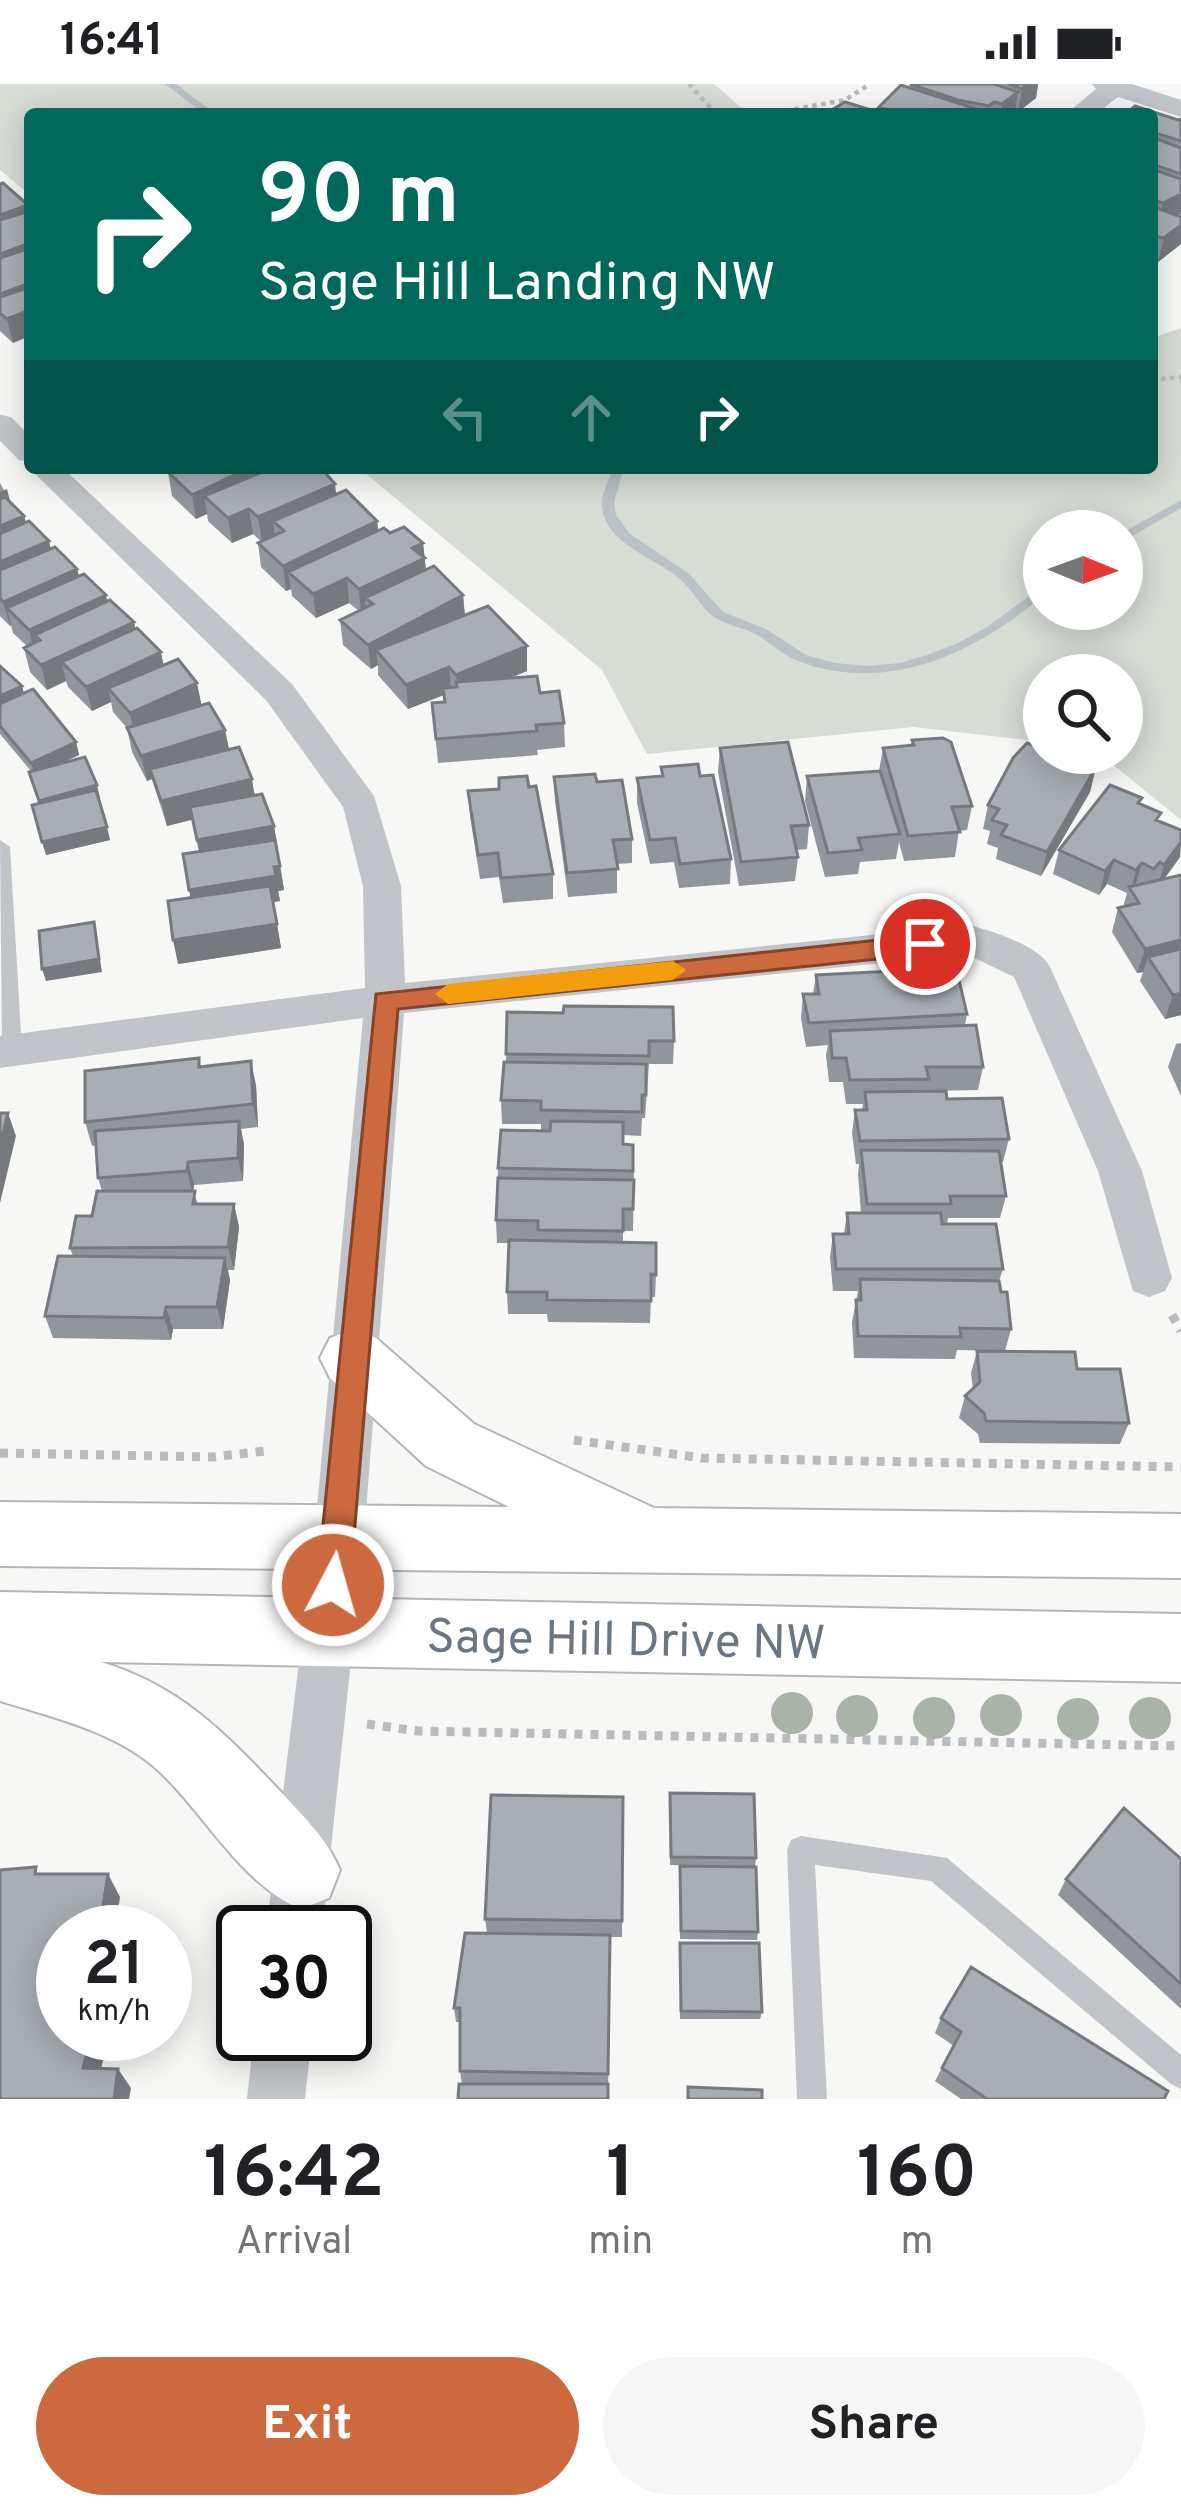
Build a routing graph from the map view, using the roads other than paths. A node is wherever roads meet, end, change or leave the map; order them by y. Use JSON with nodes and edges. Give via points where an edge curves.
{"nodes":[{"id":1,"x":1113,"y":85,"type":"edge"},
{"id":2,"x":1085,"y":108,"type":"edge"},
{"id":3,"x":1181,"y":109,"type":"edge"},
{"id":4,"x":0,"y":424,"type":"edge"},
{"id":5,"x":24,"y":447,"type":"edge"},
{"id":6,"x":52,"y":474,"type":"edge"},
{"id":7,"x":0,"y":847,"type":"edge"},
{"id":8,"x":386,"y":1000,"type":"junction"},
{"id":9,"x":6,"y":1051,"type":"edge"},
{"id":10,"x":1150,"y":1278,"type":"dead end"},
{"id":11,"x":353,"y":1358,"type":"junction"},
{"id":12,"x":0,"y":1534,"type":"edge"},
{"id":13,"x":338,"y":1539,"type":"junction"},
{"id":14,"x":645,"y":1539,"type":"junction"},
{"id":15,"x":1181,"y":1546,"type":"edge"},
{"id":16,"x":0,"y":1626,"type":"edge"},
{"id":17,"x":328,"y":1632,"type":"junction"},
{"id":18,"x":1181,"y":1648,"type":"edge"},
{"id":19,"x":0,"y":1666,"type":"edge"},
{"id":20,"x":298,"y":1901,"type":"edge"},
{"id":21,"x":280,"y":2061,"type":"edge"},
{"id":22,"x":1181,"y":2074,"type":"edge"},
{"id":23,"x":276,"y":2099,"type":"edge"},
{"id":24,"x":812,"y":2099,"type":"edge"}],
"edges":[{"from":1,"to":2,"type":"street"},
{"from":1,"to":3,"type":"street"},
{"from":4,"to":5,"type":"street"},
{"from":6,"to":8,"type":"street","via":[[279,692],[361,805],[382,886]]},
{"from":7,"to":9,"type":"lane"},
{"from":8,"to":9,"type":"street"},
{"from":8,"to":10,"type":"street","via":[[970,940],[1030,967],[1120,1172]]},
{"from":8,"to":11,"type":"street"},
{"from":11,"to":13,"type":"street"},
{"from":11,"to":14,"type":"street","via":[[450,1445]]},
{"from":12,"to":13,"type":"street"},
{"from":13,"to":14,"type":"street"},
{"from":13,"to":17,"type":"street"},
{"from":14,"to":15,"type":"street"},
{"from":16,"to":17,"type":"street","name":"Sage Hill Drive NW"},
{"from":17,"to":18,"type":"street","name":"Sage Hill Drive NW"},
{"from":17,"to":20,"type":"street"},
{"from":19,"to":20,"type":"street","via":[[119,1703],[185,1744]]},
{"from":21,"to":23,"type":"street"},
{"from":22,"to":24,"type":"lane","via":[[937,1868],[802,1850]]}]}
